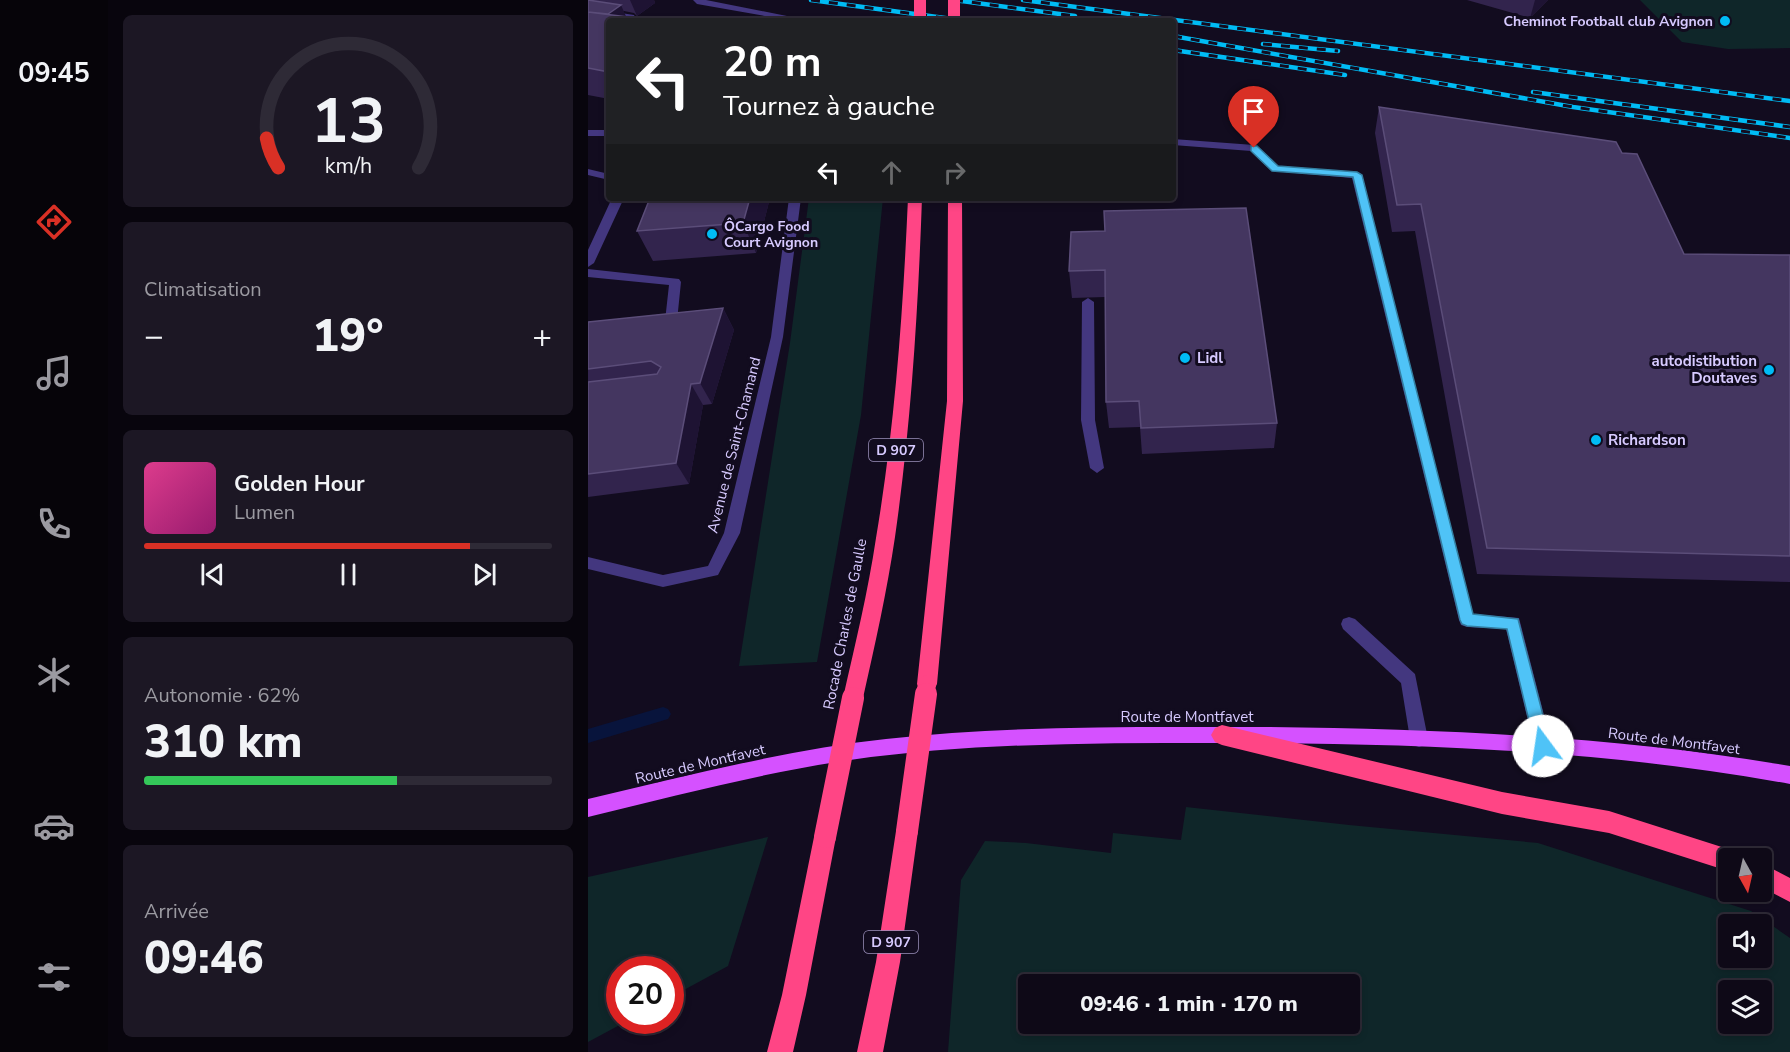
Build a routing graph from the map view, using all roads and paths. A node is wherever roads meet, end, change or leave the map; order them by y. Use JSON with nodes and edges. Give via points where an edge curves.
{"nodes":[{"id":1,"x":920,"y":0,"type":"edge"},
{"id":2,"x":954,"y":0,"type":"edge"},
{"id":3,"x":697,"y":1,"type":"edge"},
{"id":4,"x":588,"y":11,"type":"edge"},
{"id":5,"x":632,"y":18,"type":"edge"},
{"id":6,"x":798,"y":18,"type":"edge"},
{"id":7,"x":920,"y":18,"type":"edge"},
{"id":8,"x":954,"y":18,"type":"edge"},
{"id":9,"x":588,"y":133,"type":"edge"},
{"id":10,"x":606,"y":133,"type":"edge"},
{"id":11,"x":1176,"y":142,"type":"edge"},
{"id":12,"x":588,"y":172,"type":"edge"},
{"id":13,"x":606,"y":176,"type":"edge"},
{"id":14,"x":617,"y":201,"type":"edge"},
{"id":15,"x":795,"y":201,"type":"edge"},
{"id":16,"x":915,"y":201,"type":"edge"},
{"id":17,"x":955,"y":201,"type":"edge"},
{"id":18,"x":588,"y":263,"type":"edge"},
{"id":19,"x":588,"y":273,"type":"edge"},
{"id":20,"x":1088,"y":302,"type":"edge"},
{"id":21,"x":671,"y":321,"type":"edge"},
{"id":22,"x":1097,"y":468,"type":"dead end"},
{"id":23,"x":588,"y":563,"type":"edge"},
{"id":24,"x":1349,"y":624,"type":"dead end"},
{"id":25,"x":1222,"y":735,"type":"junction"},
{"id":26,"x":1419,"y":739,"type":"junction"},
{"id":27,"x":1543,"y":746,"type":"junction"},
{"id":28,"x":1790,"y":775,"type":"edge"},
{"id":29,"x":588,"y":808,"type":"edge"},
{"id":30,"x":1718,"y":857,"type":"edge"},
{"id":31,"x":1772,"y":881,"type":"edge"},
{"id":32,"x":1790,"y":890,"type":"edge"},
{"id":33,"x":780,"y":1052,"type":"edge"},
{"id":34,"x":870,"y":1052,"type":"edge"}],
"edges":[{"from":1,"to":7,"type":"highway","bridge":true},
{"from":2,"to":8,"type":"highway","bridge":true},
{"from":3,"to":6,"type":"street"},
{"from":4,"to":5,"type":"street"},
{"from":9,"to":10,"type":"street"},
{"from":11,"to":27,"type":"street","via":[[1254,148],[1276,169],[1357,175],[1467,620],[1513,623]]},
{"from":12,"to":13,"type":"street"},
{"from":14,"to":18,"type":"street"},
{"from":15,"to":23,"type":"street","name":"Avenue de Saint-Chamand","via":[[777,337],[732,533],[713,571],[663,581]]},
{"from":16,"to":33,"type":"highway","name":"Rocade Charles de Gaulle","number":"D 907","bridge":true,"via":[[909,318],[877,586]]},
{"from":17,"to":34,"type":"highway","number":"D 907","bridge":true,"via":[[955,401],[927,684],[888,962]]},
{"from":19,"to":21,"type":"street","via":[[675,282]]},
{"from":20,"to":22,"type":"street","via":[[1088,420]]},
{"from":24,"to":26,"type":"street","via":[[1409,679]]},
{"from":25,"to":26,"type":"main road","name":"Route de Montfavet"},
{"from":25,"to":29,"type":"main road","name":"Route de Montfavet","via":[[979,738],[884,747],[806,759]]},
{"from":25,"to":30,"type":"highway","via":[[1502,803],[1609,822]]},
{"from":26,"to":27,"type":"main road","name":"Route de Montfavet"},
{"from":27,"to":28,"type":"main road","name":"Route de Montfavet","via":[[1690,759]]},
{"from":31,"to":32,"type":"highway"}]}
